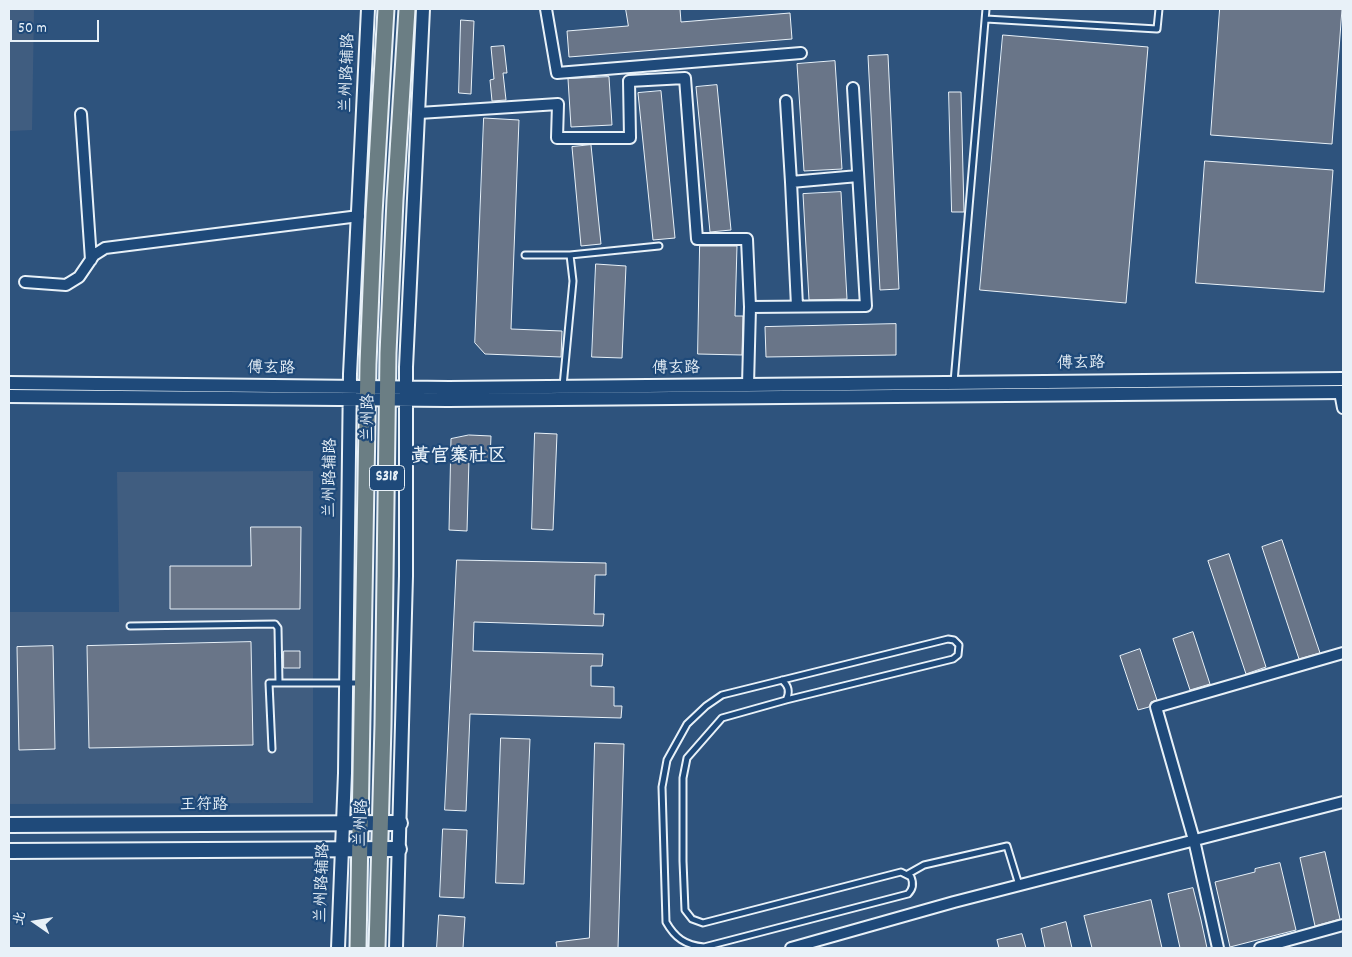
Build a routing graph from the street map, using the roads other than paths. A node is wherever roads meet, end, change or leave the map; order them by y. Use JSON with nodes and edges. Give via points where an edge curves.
{"nodes":[{"id":1,"x":368,"y":9,"type":"edge"},
{"id":2,"x":386,"y":9,"type":"edge"},
{"id":3,"x":407,"y":9,"type":"edge"},
{"id":4,"x":423,"y":9,"type":"edge"},
{"id":5,"x":546,"y":9,"type":"edge"},
{"id":6,"x":986,"y":9,"type":"edge"},
{"id":7,"x":1159,"y":9,"type":"edge"},
{"id":8,"x":986,"y":20,"type":"junction"},
{"id":9,"x":801,"y":53,"type":"dead end"},
{"id":10,"x":853,"y":88,"type":"dead end"},
{"id":11,"x":786,"y":102,"type":"dead end"},
{"id":12,"x":419,"y":113,"type":"junction"},
{"id":13,"x":81,"y":114,"type":"dead end"},
{"id":14,"x":858,"y":176,"type":"junction"},
{"id":15,"x":792,"y":182,"type":"junction"},
{"id":16,"x":359,"y":216,"type":"junction"},
{"id":17,"x":659,"y":246,"type":"dead end"},
{"id":18,"x":570,"y":255,"type":"junction"},
{"id":19,"x":525,"y":256,"type":"dead end"},
{"id":20,"x":91,"y":260,"type":"junction"},
{"id":21,"x":25,"y":282,"type":"dead end"},
{"id":22,"x":797,"y":306,"type":"junction"},
{"id":23,"x":750,"y":307,"type":"junction"},
{"id":24,"x":1343,"y":379,"type":"edge"},
{"id":25,"x":9,"y":383,"type":"edge"},
{"id":26,"x":954,"y":383,"type":"junction"},
{"id":27,"x":748,"y":385,"type":"junction"},
{"id":28,"x":563,"y":387,"type":"junction"},
{"id":29,"x":1341,"y":392,"type":"edge"},
{"id":30,"x":349,"y":394,"type":"junction"},
{"id":31,"x":368,"y":394,"type":"junction"},
{"id":32,"x":387,"y":394,"type":"junction"},
{"id":33,"x":406,"y":394,"type":"junction"},
{"id":34,"x":9,"y":396,"type":"edge"},
{"id":35,"x":1343,"y":408,"type":"edge"},
{"id":36,"x":130,"y":626,"type":"dead end"},
{"id":37,"x":1343,"y":653,"type":"edge"},
{"id":38,"x":782,"y":680,"type":"junction"},
{"id":39,"x":279,"y":683,"type":"junction"},
{"id":40,"x":345,"y":683,"type":"junction"},
{"id":41,"x":363,"y":683,"type":"junction"},
{"id":42,"x":786,"y":700,"type":"junction"},
{"id":43,"x":272,"y":749,"type":"dead end"},
{"id":44,"x":1343,"y":802,"type":"edge"},
{"id":45,"x":360,"y":823,"type":"junction"},
{"id":46,"x":380,"y":823,"type":"junction"},
{"id":47,"x":400,"y":823,"type":"junction"},
{"id":48,"x":343,"y":824,"type":"junction"},
{"id":49,"x":9,"y":825,"type":"edge"},
{"id":50,"x":1194,"y":840,"type":"junction"},
{"id":51,"x":341,"y":849,"type":"junction"},
{"id":52,"x":360,"y":849,"type":"junction"},
{"id":53,"x":380,"y":849,"type":"junction"},
{"id":54,"x":399,"y":849,"type":"junction"},
{"id":55,"x":9,"y":851,"type":"edge"},
{"id":56,"x":908,"y":874,"type":"junction"},
{"id":57,"x":1019,"y":885,"type":"junction"},
{"id":58,"x":1343,"y":925,"type":"edge"},
{"id":59,"x":338,"y":948,"type":"edge"},
{"id":60,"x":358,"y":948,"type":"edge"},
{"id":61,"x":377,"y":948,"type":"edge"},
{"id":62,"x":396,"y":948,"type":"edge"},
{"id":63,"x":791,"y":948,"type":"edge"},
{"id":64,"x":1218,"y":948,"type":"edge"},
{"id":65,"x":1260,"y":948,"type":"edge"}],
"edges":[{"from":1,"to":16,"type":"street","name":"兰州路辅路"},
{"from":2,"to":31,"type":"main road","name":"兰州路","number":"S318"},
{"from":3,"to":32,"type":"main road","name":"兰州路","number":"S318"},
{"from":4,"to":12,"type":"street"},
{"from":5,"to":9,"type":"street","via":[[558,73]]},
{"from":6,"to":8,"type":"lane"},
{"from":7,"to":8,"type":"lane","via":[[1158,29]]},
{"from":8,"to":26,"type":"lane"},
{"from":10,"to":14,"type":"street"},
{"from":11,"to":15,"type":"street"},
{"from":12,"to":23,"type":"street","via":[[558,104],[558,138],[630,138],[629,80],[685,78],[697,239],[747,239]]},
{"from":12,"to":33,"type":"street"},
{"from":13,"to":20,"type":"street"},
{"from":14,"to":15,"type":"street"},
{"from":14,"to":22,"type":"street","via":[[866,306]]},
{"from":15,"to":22,"type":"street"},
{"from":16,"to":20,"type":"street","via":[[105,248]]},
{"from":16,"to":30,"type":"street","name":"兰州路辅路"},
{"from":17,"to":18,"type":"lane"},
{"from":18,"to":19,"type":"lane"},
{"from":18,"to":28,"type":"lane","via":[[573,281]]},
{"from":20,"to":21,"type":"street","via":[[79,277],[66,285]]},
{"from":22,"to":23,"type":"street"},
{"from":23,"to":27,"type":"street"},
{"from":24,"to":26,"type":"street","name":"傅玄路"},
{"from":25,"to":30,"type":"street","name":"傅玄路"},
{"from":26,"to":27,"type":"street","name":"傅玄路"},
{"from":27,"to":28,"type":"street","name":"傅玄路"},
{"from":28,"to":33,"type":"street","name":"傅玄路"},
{"from":29,"to":33,"type":"street","name":"傅玄路"},
{"from":29,"to":35,"type":"street"},
{"from":30,"to":31,"type":"street","name":"傅玄路"},
{"from":30,"to":34,"type":"street","name":"傅玄路"},
{"from":30,"to":40,"type":"street","name":"兰州路辅路"},
{"from":31,"to":32,"type":"street","name":"傅玄路"},
{"from":31,"to":41,"type":"main road","name":"兰州路","number":"S318"},
{"from":32,"to":33,"type":"street","name":"傅玄路"},
{"from":32,"to":46,"type":"main road","name":"兰州路","number":"S318"},
{"from":33,"to":47,"type":"street","via":[[406,576]]},
{"from":36,"to":39,"type":"lane","via":[[274,624],[278,628]]},
{"from":37,"to":50,"type":"street","via":[[1156,707]]},
{"from":38,"to":42,"type":"lane","via":[[788,691]]},
{"from":38,"to":42,"type":"lane","via":[[948,638],[960,648],[953,659]]},
{"from":38,"to":56,"type":"lane","via":[[722,695],[706,706],[688,724],[667,760],[662,787],[666,922],[671,932],[680,941],[704,946],[908,894],[913,884]]},
{"from":39,"to":40,"type":"lane"},
{"from":39,"to":43,"type":"lane","via":[[269,683]]},
{"from":40,"to":41,"type":"lane"},
{"from":40,"to":48,"type":"street","name":"兰州路辅路"},
{"from":41,"to":45,"type":"main road","name":"兰州路","number":"S318"},
{"from":42,"to":56,"type":"lane","via":[[722,718],[687,758],[683,778],[683,842],[685,910],[688,915],[703,923],[902,872]]},
{"from":44,"to":50,"type":"street"},
{"from":45,"to":46,"type":"main road","name":"王符路"},
{"from":45,"to":48,"type":"main road","name":"王符路"},
{"from":45,"to":52,"type":"main road","name":"兰州路","number":"S318"},
{"from":46,"to":47,"type":"main road","name":"王符路"},
{"from":46,"to":53,"type":"main road","name":"兰州路","number":"S318"},
{"from":47,"to":54,"type":"street"},
{"from":48,"to":49,"type":"main road","name":"王符路"},
{"from":48,"to":51,"type":"street","name":"兰州路辅路"},
{"from":50,"to":57,"type":"street"},
{"from":50,"to":64,"type":"street"},
{"from":51,"to":52,"type":"main road"},
{"from":51,"to":55,"type":"main road"},
{"from":51,"to":59,"type":"street","name":"兰州路辅路"},
{"from":52,"to":53,"type":"main road"},
{"from":52,"to":60,"type":"main road","name":"兰州路","number":"S318"},
{"from":53,"to":54,"type":"main road"},
{"from":53,"to":61,"type":"main road","name":"兰州路","number":"S318"},
{"from":54,"to":62,"type":"street"},
{"from":56,"to":57,"type":"lane","via":[[924,865],[1007,846]]},
{"from":57,"to":63,"type":"street"},
{"from":58,"to":65,"type":"street"}]}
